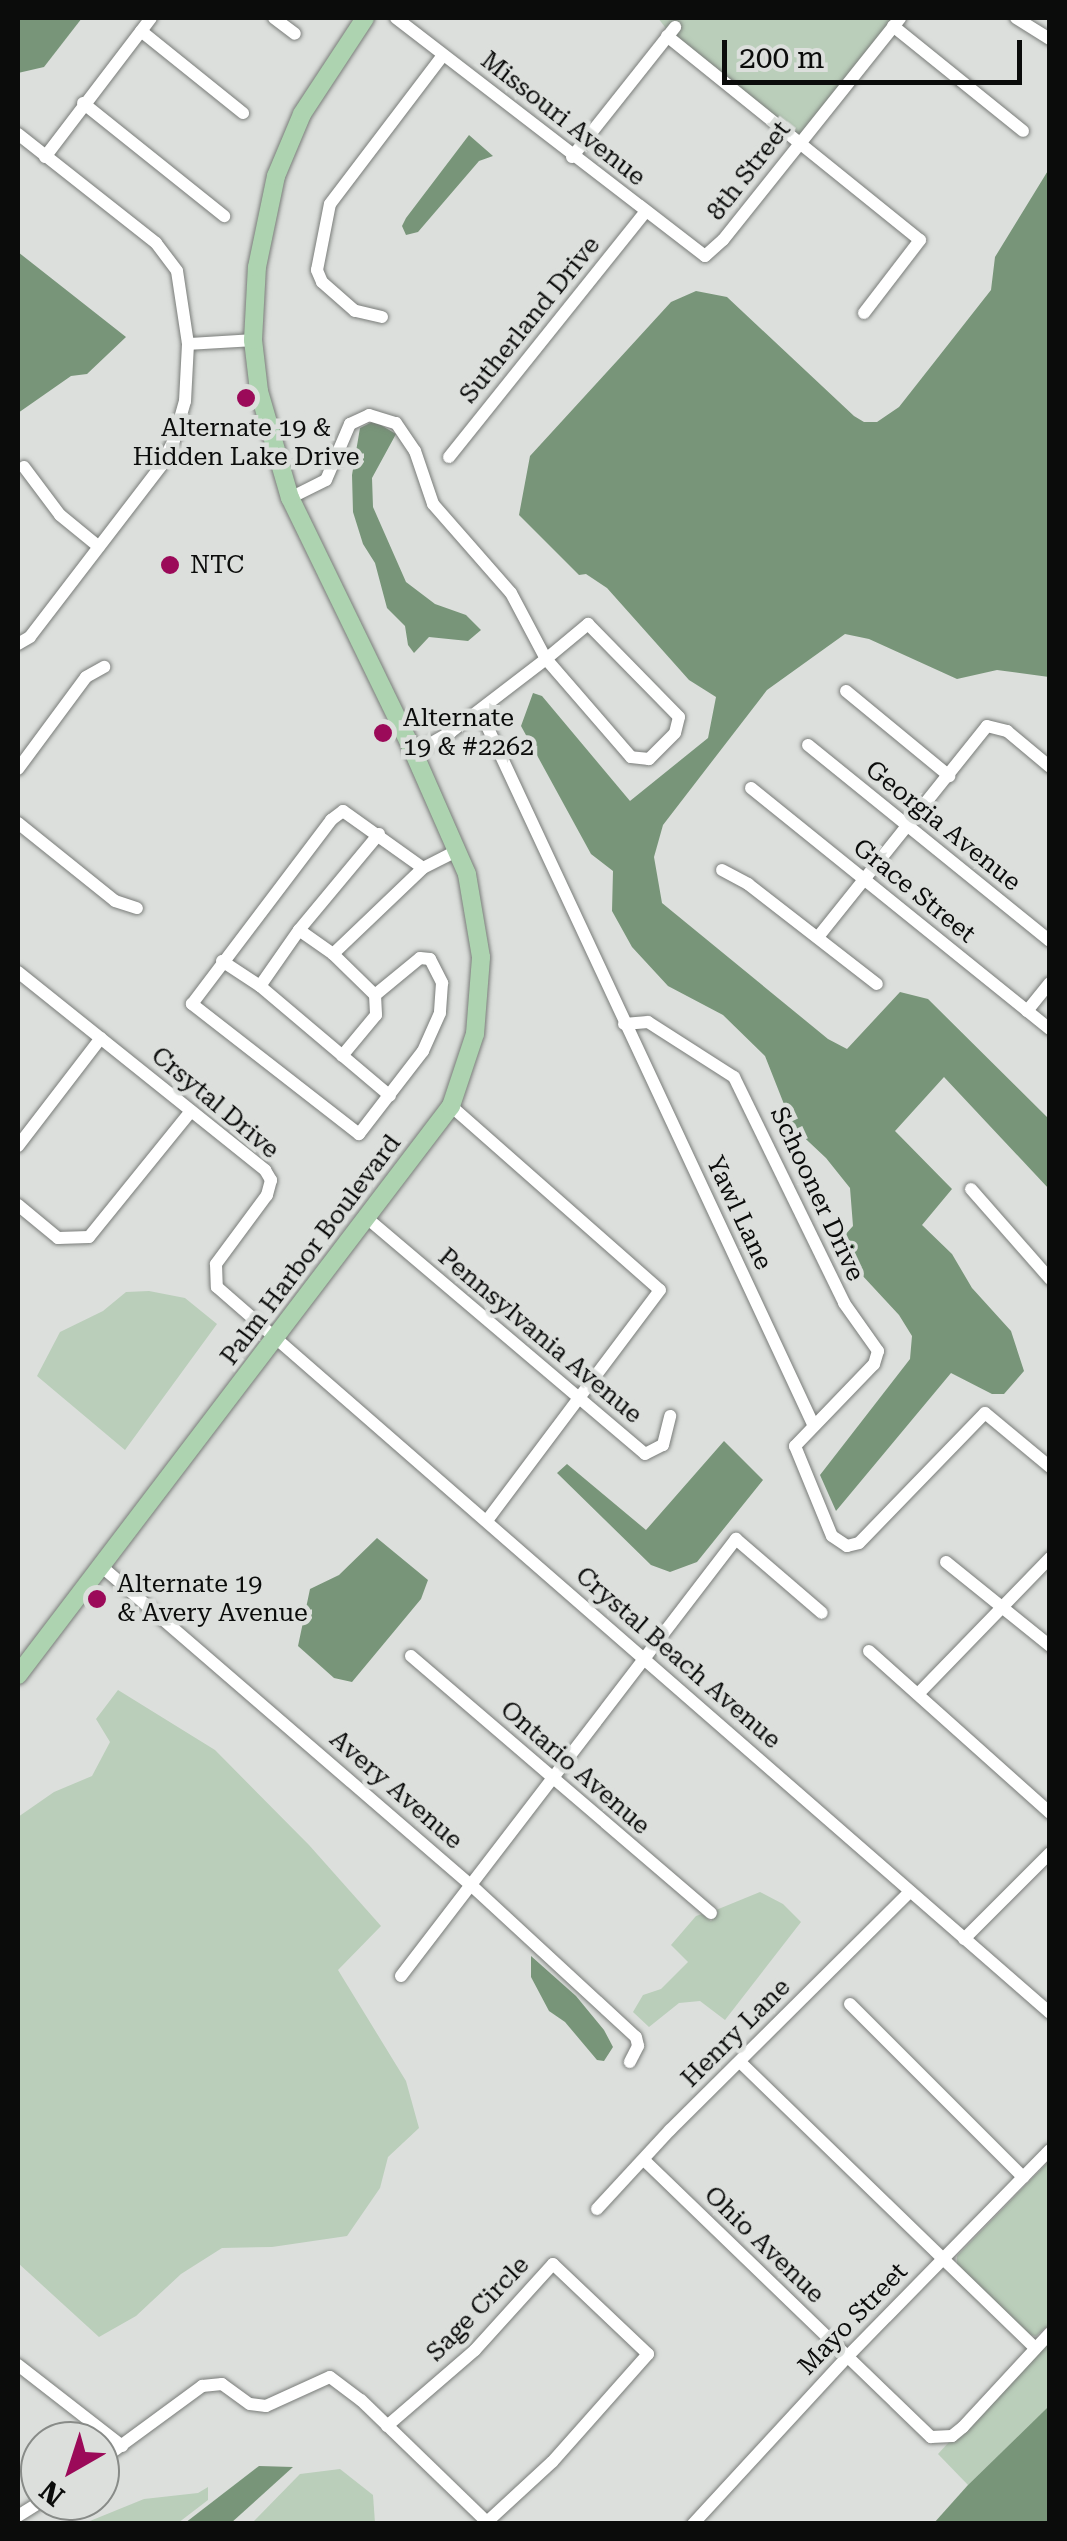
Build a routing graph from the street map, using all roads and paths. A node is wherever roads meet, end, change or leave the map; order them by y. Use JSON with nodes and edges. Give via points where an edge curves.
{"nodes":[{"id":1,"x":151,"y":18,"type":"edge"},
{"id":2,"x":274,"y":18,"type":"edge"},
{"id":3,"x":365,"y":18,"type":"edge"},
{"id":4,"x":396,"y":18,"type":"edge"},
{"id":5,"x":1016,"y":18,"type":"edge"},
{"id":6,"x":896,"y":22,"type":"edge"},
{"id":7,"x":140,"y":31,"type":"junction"},
{"id":8,"x":295,"y":34,"type":"dead end"},
{"id":9,"x":1050,"y":39,"type":"edge"},
{"id":10,"x":443,"y":55,"type":"junction"},
{"id":11,"x":83,"y":104,"type":"junction"},
{"id":12,"x":242,"y":112,"type":"dead end"},
{"id":13,"x":1024,"y":131,"type":"dead end"},
{"id":14,"x":18,"y":134,"type":"edge"},
{"id":15,"x":798,"y":144,"type":"junction"},
{"id":16,"x":45,"y":157,"type":"junction"},
{"id":17,"x":572,"y":157,"type":"junction"},
{"id":18,"x":646,"y":211,"type":"junction"},
{"id":19,"x":224,"y":216,"type":"dead end"},
{"id":20,"x":705,"y":256,"type":"joint"},
{"id":21,"x":864,"y":313,"type":"dead end"},
{"id":22,"x":382,"y":318,"type":"dead end"},
{"id":23,"x":253,"y":340,"type":"junction"},
{"id":24,"x":188,"y":344,"type":"junction"},
{"id":25,"x":449,"y":457,"type":"dead end"},
{"id":26,"x":24,"y":467,"type":"dead end"},
{"id":27,"x":290,"y":498,"type":"junction"},
{"id":28,"x":99,"y":547,"type":"junction"},
{"id":29,"x":18,"y":644,"type":"edge"},
{"id":30,"x":546,"y":659,"type":"junction"},
{"id":31,"x":104,"y":666,"type":"dead end"},
{"id":32,"x":846,"y":691,"type":"dead end"},
{"id":33,"x":480,"y":711,"type":"junction"},
{"id":34,"x":808,"y":745,"type":"dead end"},
{"id":35,"x":414,"y":753,"type":"junction"},
{"id":36,"x":1050,"y":767,"type":"edge"},
{"id":37,"x":18,"y":769,"type":"edge"},
{"id":38,"x":949,"y":776,"type":"junction"},
{"id":39,"x":750,"y":788,"type":"dead end"},
{"id":40,"x":18,"y":823,"type":"edge"},
{"id":41,"x":909,"y":828,"type":"junction"},
{"id":42,"x":380,"y":834,"type":"junction"},
{"id":43,"x":458,"y":850,"type":"junction"},
{"id":44,"x":424,"y":868,"type":"junction"},
{"id":45,"x":722,"y":870,"type":"dead end"},
{"id":46,"x":864,"y":880,"type":"junction"},
{"id":47,"x":137,"y":908,"type":"dead end"},
{"id":48,"x":299,"y":930,"type":"junction"},
{"id":49,"x":818,"y":937,"type":"junction"},
{"id":50,"x":1050,"y":941,"type":"edge"},
{"id":51,"x":333,"y":954,"type":"junction"},
{"id":52,"x":222,"y":961,"type":"junction"},
{"id":53,"x":18,"y":972,"type":"edge"},
{"id":54,"x":1050,"y":983,"type":"edge"},
{"id":55,"x":877,"y":984,"type":"dead end"},
{"id":56,"x":260,"y":986,"type":"junction"},
{"id":57,"x":375,"y":994,"type":"junction"},
{"id":58,"x":1027,"y":1011,"type":"junction"},
{"id":59,"x":624,"y":1024,"type":"junction"},
{"id":60,"x":1050,"y":1030,"type":"edge"},
{"id":61,"x":100,"y":1038,"type":"junction"},
{"id":62,"x":342,"y":1056,"type":"junction"},
{"id":63,"x":390,"y":1096,"type":"junction"},
{"id":64,"x":451,"y":1106,"type":"junction"},
{"id":65,"x":191,"y":1111,"type":"junction"},
{"id":66,"x":18,"y":1146,"type":"edge"},
{"id":67,"x":972,"y":1189,"type":"dead end"},
{"id":68,"x":18,"y":1205,"type":"edge"},
{"id":69,"x":368,"y":1219,"type":"junction"},
{"id":70,"x":1050,"y":1279,"type":"edge"},
{"id":71,"x":278,"y":1336,"type":"junction"},
{"id":72,"x":580,"y":1400,"type":"junction"},
{"id":73,"x":670,"y":1416,"type":"dead end"},
{"id":74,"x":812,"y":1424,"type":"junction"},
{"id":75,"x":1050,"y":1467,"type":"edge"},
{"id":76,"x":487,"y":1520,"type":"junction"},
{"id":77,"x":1050,"y":1558,"type":"edge"},
{"id":78,"x":946,"y":1562,"type":"dead end"},
{"id":79,"x":101,"y":1566,"type":"junction"},
{"id":80,"x":1002,"y":1607,"type":"junction"},
{"id":81,"x":822,"y":1612,"type":"dead end"},
{"id":82,"x":1050,"y":1646,"type":"edge"},
{"id":83,"x":869,"y":1651,"type":"dead end"},
{"id":84,"x":411,"y":1656,"type":"dead end"},
{"id":85,"x":644,"y":1658,"type":"junction"},
{"id":86,"x":18,"y":1674,"type":"edge"},
{"id":87,"x":918,"y":1694,"type":"junction"},
{"id":88,"x":553,"y":1779,"type":"junction"},
{"id":89,"x":1050,"y":1813,"type":"edge"},
{"id":90,"x":1050,"y":1852,"type":"edge"},
{"id":91,"x":472,"y":1885,"type":"junction"},
{"id":92,"x":910,"y":1892,"type":"junction"},
{"id":93,"x":711,"y":1914,"type":"dead end"},
{"id":94,"x":964,"y":1939,"type":"junction"},
{"id":95,"x":400,"y":1976,"type":"dead end"},
{"id":96,"x":850,"y":2004,"type":"dead end"},
{"id":97,"x":1050,"y":2013,"type":"edge"},
{"id":98,"x":630,"y":2062,"type":"dead end"},
{"id":99,"x":740,"y":2062,"type":"junction"},
{"id":100,"x":1050,"y":2150,"type":"edge"},
{"id":101,"x":644,"y":2160,"type":"junction"},
{"id":102,"x":1023,"y":2177,"type":"junction"},
{"id":103,"x":597,"y":2209,"type":"dead end"},
{"id":104,"x":942,"y":2259,"type":"junction"},
{"id":105,"x":1050,"y":2333,"type":"edge"},
{"id":106,"x":1035,"y":2348,"type":"junction"},
{"id":107,"x":846,"y":2358,"type":"junction"},
{"id":108,"x":18,"y":2365,"type":"edge"},
{"id":109,"x":387,"y":2426,"type":"junction"},
{"id":110,"x":122,"y":2446,"type":"joint"},
{"id":111,"x":488,"y":2523,"type":"edge"},
{"id":112,"x":694,"y":2524,"type":"edge"}],
"edges":[{"from":1,"to":7,"type":"street"},
{"from":2,"to":8,"type":"street"},
{"from":3,"to":23,"type":"main road","via":[[320,82],[282,160],[261,240]]},
{"from":4,"to":10,"type":"street","name":"Missouri Avenue"},
{"from":5,"to":9,"type":"street"},
{"from":6,"to":13,"type":"street"},
{"from":6,"to":15,"type":"street","name":"8th Street"},
{"from":7,"to":11,"type":"street"},
{"from":7,"to":12,"type":"street"},
{"from":10,"to":17,"type":"street","name":"Missouri Avenue"},
{"from":10,"to":22,"type":"street","via":[[330,204],[318,270],[322,282],[354,311]]},
{"from":11,"to":16,"type":"street"},
{"from":11,"to":19,"type":"street"},
{"from":14,"to":16,"type":"street"},
{"from":15,"to":17,"type":"street","via":[[671,32]]},
{"from":15,"to":20,"type":"street","name":"8th Street"},
{"from":15,"to":21,"type":"street","via":[[920,240]]},
{"from":16,"to":24,"type":"street","via":[[156,243],[177,271]]},
{"from":17,"to":18,"type":"street","name":"Missouri Avenue"},
{"from":18,"to":20,"type":"street","name":"Missouri Avenue"},
{"from":18,"to":25,"type":"street","name":"Sutherland Drive"},
{"from":23,"to":24,"type":"street"},
{"from":23,"to":27,"type":"main road","via":[[259,391]]},
{"from":24,"to":28,"type":"street","via":[[185,401],[174,440]]},
{"from":26,"to":28,"type":"street","via":[[60,515]]},
{"from":27,"to":30,"type":"street","via":[[326,480],[350,424],[369,415],[396,423],[415,452],[433,504],[511,593]]},
{"from":27,"to":35,"type":"main road"},
{"from":28,"to":29,"type":"street","via":[[30,638]]},
{"from":30,"to":30,"type":"street","via":[[640,762],[680,725],[676,712],[588,624]]},
{"from":30,"to":33,"type":"street"},
{"from":31,"to":37,"type":"street","via":[[86,677]]},
{"from":32,"to":38,"type":"street"},
{"from":33,"to":35,"type":"street"},
{"from":33,"to":59,"type":"street","name":"Yawl Lane"},
{"from":34,"to":41,"type":"street","name":"Georgia Avenue"},
{"from":35,"to":43,"type":"main road","name":"Palm Harbor Boulevard"},
{"from":36,"to":38,"type":"street","via":[[995,725],[987,726]]},
{"from":38,"to":41,"type":"street"},
{"from":39,"to":46,"type":"street","name":"Grace Street"},
{"from":40,"to":47,"type":"street","via":[[115,900]]},
{"from":41,"to":46,"type":"street"},
{"from":41,"to":50,"type":"street","name":"Georgia Avenue"},
{"from":42,"to":44,"type":"street"},
{"from":42,"to":48,"type":"street"},
{"from":42,"to":52,"type":"street","via":[[343,811],[331,820]]},
{"from":43,"to":44,"type":"street"},
{"from":43,"to":64,"type":"main road","name":"Palm Harbor Boulevard","via":[[480,934],[481,984],[475,1034]]},
{"from":44,"to":51,"type":"street"},
{"from":45,"to":49,"type":"street"},
{"from":46,"to":49,"type":"street"},
{"from":46,"to":58,"type":"street","name":"Grace Street"},
{"from":48,"to":51,"type":"street"},
{"from":48,"to":56,"type":"street"},
{"from":49,"to":55,"type":"street"},
{"from":51,"to":57,"type":"street"},
{"from":52,"to":56,"type":"street"},
{"from":52,"to":63,"type":"street","via":[[192,1004],[359,1134]]},
{"from":53,"to":61,"type":"street","name":"Crsytal Drive"},
{"from":54,"to":58,"type":"street"},
{"from":56,"to":62,"type":"street"},
{"from":57,"to":62,"type":"street","via":[[376,1014]]},
{"from":57,"to":63,"type":"street","via":[[420,958],[430,959],[442,984],[440,1014],[423,1051]]},
{"from":58,"to":60,"type":"street","name":"Grace Street"},
{"from":59,"to":74,"type":"street","name":"Yawl Lane"},
{"from":59,"to":74,"type":"street","name":"Schooner Drive","via":[[648,1022],[734,1077],[844,1304],[878,1350],[874,1364]]},
{"from":61,"to":65,"type":"street","name":"Crsytal Drive"},
{"from":61,"to":66,"type":"street"},
{"from":62,"to":63,"type":"street"},
{"from":64,"to":69,"type":"main road","name":"Palm Harbor Boulevard"},
{"from":64,"to":72,"type":"street","via":[[660,1290]]},
{"from":65,"to":68,"type":"street","via":[[89,1237],[58,1238]]},
{"from":65,"to":71,"type":"street","name":"Crsytal Drive","via":[[270,1180],[267,1195],[214,1275],[217,1287]]},
{"from":67,"to":70,"type":"street"},
{"from":69,"to":71,"type":"main road","name":"Palm Harbor Boulevard"},
{"from":69,"to":72,"type":"street","name":"Pennsylvania Avenue"},
{"from":71,"to":76,"type":"street","name":"Crystal Beach Avenue"},
{"from":71,"to":79,"type":"main road","name":"Palm Harbor Boulevard"},
{"from":72,"to":73,"type":"street","name":"Pennsylvania Avenue","via":[[645,1454],[663,1444]]},
{"from":72,"to":76,"type":"street"},
{"from":74,"to":75,"type":"street","via":[[795,1446],[832,1536],[847,1546],[860,1543],[985,1414]]},
{"from":76,"to":85,"type":"street","name":"Crystal Beach Avenue"},
{"from":77,"to":80,"type":"street"},
{"from":78,"to":80,"type":"street"},
{"from":79,"to":86,"type":"main road","name":"Palm Harbor Boulevard"},
{"from":79,"to":91,"type":"street","name":"Avery Avenue"},
{"from":80,"to":82,"type":"street"},
{"from":80,"to":87,"type":"street"},
{"from":81,"to":85,"type":"street","via":[[736,1539]]},
{"from":83,"to":87,"type":"street"},
{"from":84,"to":88,"type":"street","name":"Ontario Avenue"},
{"from":85,"to":88,"type":"street"},
{"from":85,"to":92,"type":"street","name":"Crystal Beach Avenue"},
{"from":87,"to":89,"type":"street"},
{"from":88,"to":91,"type":"street"},
{"from":88,"to":93,"type":"street","name":"Ontario Avenue"},
{"from":90,"to":94,"type":"street"},
{"from":91,"to":95,"type":"street"},
{"from":91,"to":98,"type":"street","name":"Avery Avenue","via":[[636,2037]]},
{"from":92,"to":94,"type":"street","name":"Crystal Beach Avenue"},
{"from":92,"to":99,"type":"street","name":"Henry Lane"},
{"from":94,"to":97,"type":"street","name":"Crystal Beach Avenue"},
{"from":96,"to":102,"type":"street"},
{"from":99,"to":101,"type":"street","name":"Henry Lane"},
{"from":99,"to":104,"type":"street"},
{"from":100,"to":102,"type":"street","name":"Mayo Street"},
{"from":101,"to":103,"type":"street","name":"Henry Lane"},
{"from":101,"to":107,"type":"street","name":"Ohio Avenue"},
{"from":102,"to":104,"type":"street","name":"Mayo Street"},
{"from":104,"to":106,"type":"street"},
{"from":104,"to":107,"type":"street","name":"Mayo Street"},
{"from":105,"to":106,"type":"street"},
{"from":106,"to":107,"type":"street","name":"Ohio Avenue","via":[[963,2428],[942,2438],[916,2426]]},
{"from":107,"to":112,"type":"street","name":"Mayo Street"},
{"from":108,"to":110,"type":"street"},
{"from":109,"to":110,"type":"street","via":[[330,2377],[258,2407],[210,2382]]},
{"from":109,"to":111,"type":"street"},
{"from":109,"to":111,"type":"street","name":"Sage Circle","via":[[474,2350],[553,2264],[648,2354]]}]}
